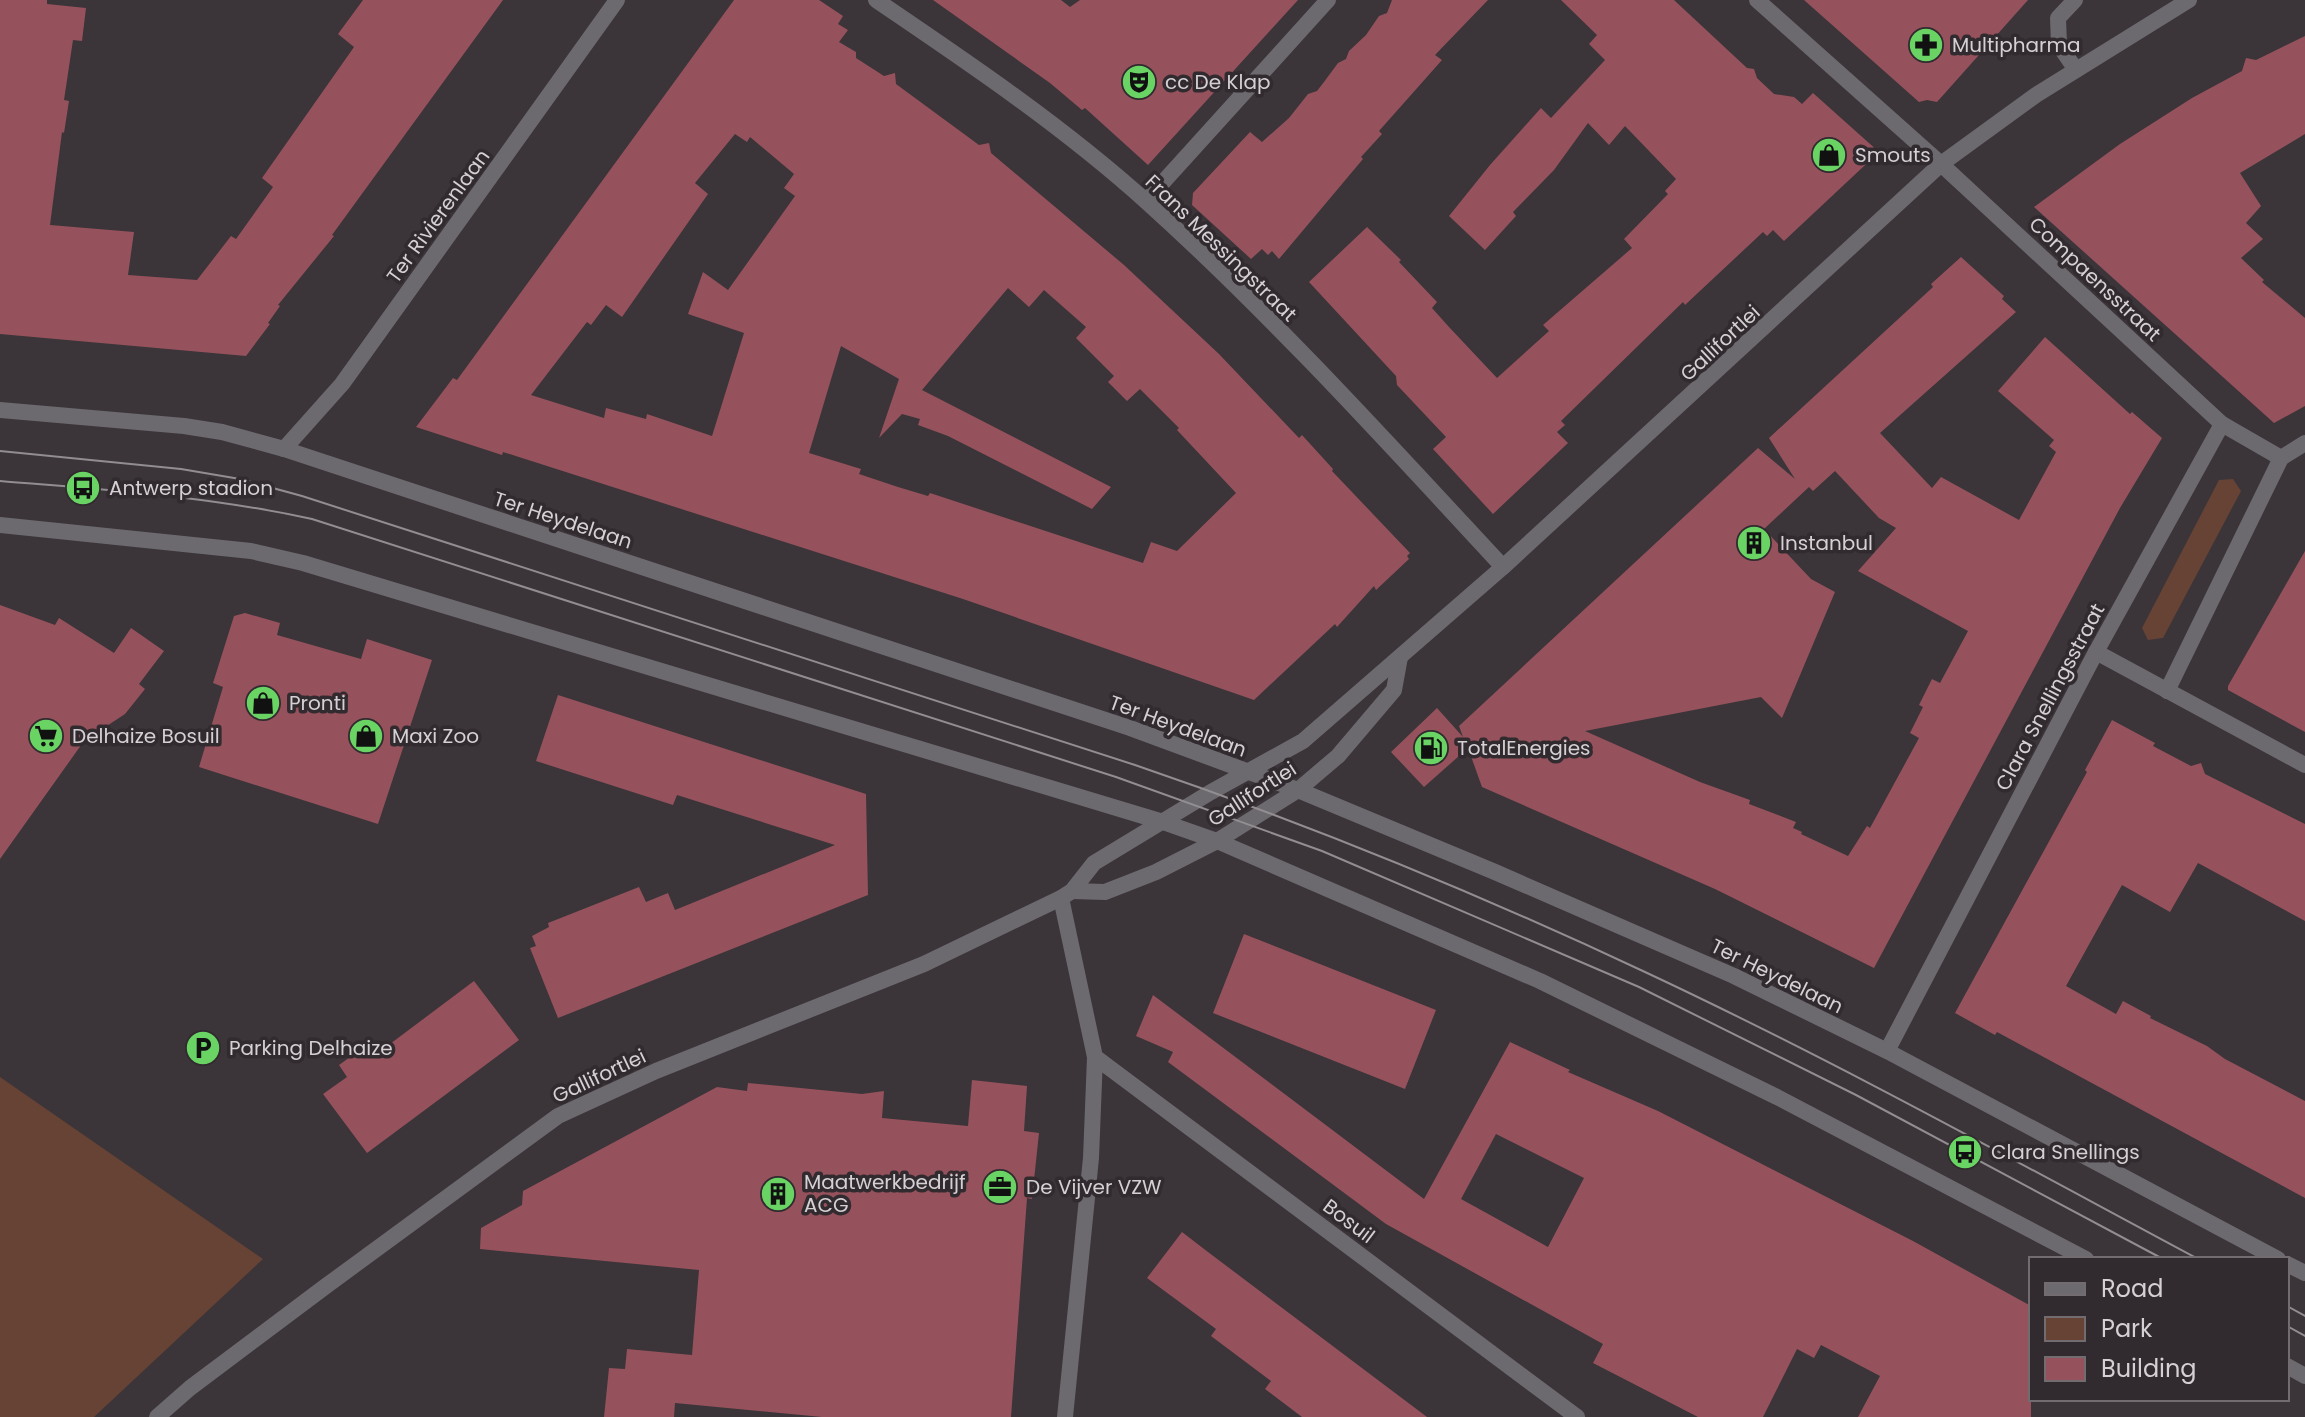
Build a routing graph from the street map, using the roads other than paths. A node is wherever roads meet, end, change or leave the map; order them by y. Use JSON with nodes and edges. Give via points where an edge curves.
{"nodes":[{"id":1,"x":617,"y":0,"type":"edge"},
{"id":2,"x":876,"y":0,"type":"edge"},
{"id":3,"x":1328,"y":0,"type":"edge"},
{"id":4,"x":1757,"y":0,"type":"edge"},
{"id":5,"x":2075,"y":0,"type":"edge"},
{"id":6,"x":2189,"y":0,"type":"edge"},
{"id":7,"x":2076,"y":70,"type":"junction"},
{"id":8,"x":1941,"y":164,"type":"junction"},
{"id":9,"x":1146,"y":201,"type":"junction"},
{"id":10,"x":0,"y":410,"type":"edge"},
{"id":11,"x":2222,"y":424,"type":"junction"},
{"id":12,"x":2305,"y":443,"type":"edge"},
{"id":13,"x":284,"y":449,"type":"junction"},
{"id":14,"x":2281,"y":458,"type":"junction"},
{"id":15,"x":0,"y":525,"type":"edge"},
{"id":16,"x":1503,"y":567,"type":"junction"},
{"id":17,"x":2096,"y":652,"type":"junction"},
{"id":18,"x":1400,"y":657,"type":"junction"},
{"id":19,"x":2167,"y":691,"type":"junction"},
{"id":20,"x":2305,"y":765,"type":"edge"},
{"id":21,"x":1248,"y":772,"type":"junction"},
{"id":22,"x":1298,"y":790,"type":"junction"},
{"id":23,"x":1163,"y":822,"type":"junction"},
{"id":24,"x":1217,"y":841,"type":"junction"},
{"id":25,"x":1066,"y":894,"type":"junction"},
{"id":26,"x":1887,"y":1051,"type":"junction"},
{"id":27,"x":1095,"y":1057,"type":"junction"},
{"id":28,"x":2082,"y":1257,"type":"edge"},
{"id":29,"x":2274,"y":1257,"type":"edge"},
{"id":30,"x":157,"y":1417,"type":"edge"},
{"id":31,"x":1065,"y":1417,"type":"edge"},
{"id":32,"x":1577,"y":1417,"type":"edge"}],
"edges":[{"from":1,"to":13,"type":"street","name":"Ter Rivierenlaan","via":[[342,384]]},
{"from":2,"to":9,"type":"street","name":"Frans Messingstraat","via":[[1007,89]]},
{"from":3,"to":9,"type":"street"},
{"from":4,"to":8,"type":"street","name":"Compaensstraat"},
{"from":5,"to":7,"type":"street","via":[[2058,18],[2059,45]]},
{"from":6,"to":7,"type":"street","name":"Gallifortlei"},
{"from":7,"to":8,"type":"street","name":"Gallifortlei"},
{"from":8,"to":11,"type":"street","name":"Compaensstraat"},
{"from":8,"to":16,"type":"street","name":"Gallifortlei"},
{"from":9,"to":16,"type":"street","name":"Frans Messingstraat","via":[[1236,286]]},
{"from":10,"to":13,"type":"street","name":"Ter Heydelaan","via":[[184,426]]},
{"from":11,"to":14,"type":"street"},
{"from":11,"to":17,"type":"street","name":"Clara Snellingsstraat"},
{"from":12,"to":14,"type":"street"},
{"from":13,"to":21,"type":"street","name":"Ter Heydelaan","via":[[1130,728]]},
{"from":14,"to":19,"type":"street"},
{"from":15,"to":23,"type":"street","via":[[251,551],[303,563]]},
{"from":16,"to":18,"type":"street","name":"Gallifortlei"},
{"from":17,"to":19,"type":"street"},
{"from":17,"to":26,"type":"street","name":"Clara Snellingsstraat"},
{"from":18,"to":21,"type":"street","name":"Gallifortlei","via":[[1303,741]]},
{"from":18,"to":22,"type":"street","name":"Gallifortlei","via":[[1394,690],[1338,756]]},
{"from":19,"to":20,"type":"street"},
{"from":21,"to":22,"type":"street","name":"Ter Heydelaan"},
{"from":21,"to":23,"type":"street","name":"Gallifortlei"},
{"from":22,"to":24,"type":"street","name":"Gallifortlei"},
{"from":22,"to":26,"type":"street","name":"Ter Heydelaan","via":[[1672,948]]},
{"from":23,"to":24,"type":"street"},
{"from":23,"to":25,"type":"street","name":"Gallifortlei","via":[[1094,863]]},
{"from":24,"to":25,"type":"street","name":"Gallifortlei","via":[[1105,892]]},
{"from":24,"to":28,"type":"street","via":[[1540,981],[1777,1097]]},
{"from":25,"to":27,"type":"street"},
{"from":25,"to":30,"type":"street","name":"Gallifortlei","via":[[924,964],[558,1116]]},
{"from":26,"to":29,"type":"street","name":"Ter Heydelaan"},
{"from":27,"to":31,"type":"street","via":[[1091,1158]]},
{"from":27,"to":32,"type":"street","name":"Bosuil"}]}
